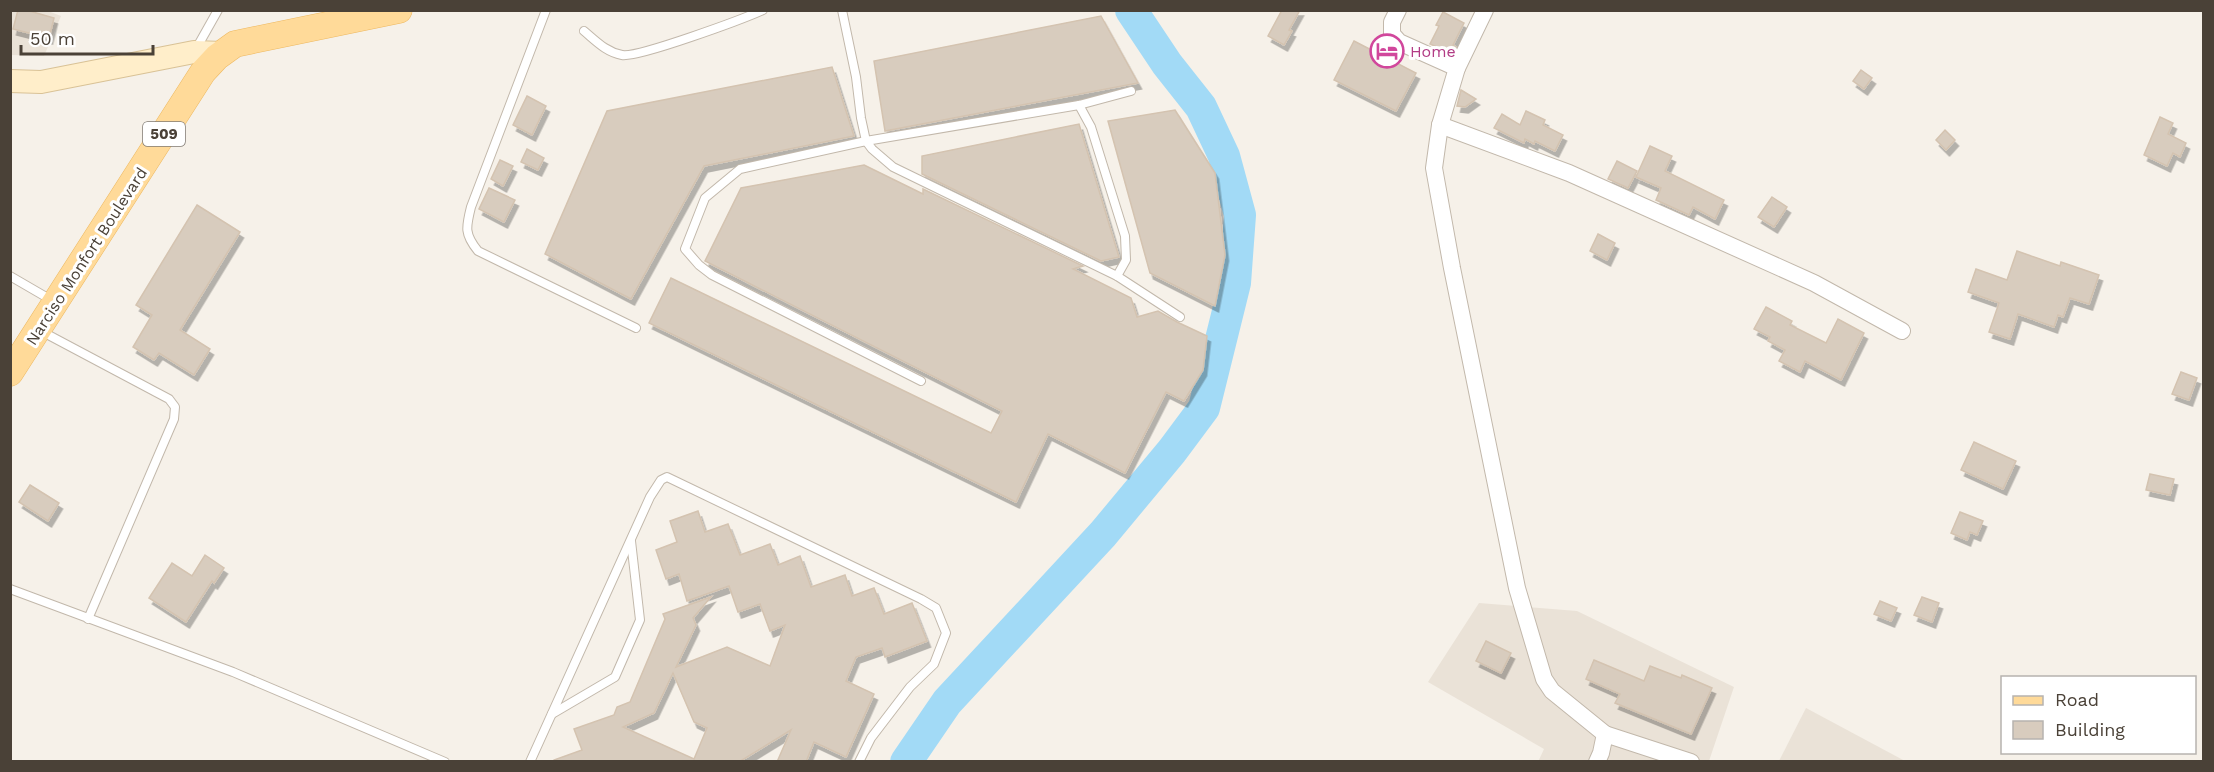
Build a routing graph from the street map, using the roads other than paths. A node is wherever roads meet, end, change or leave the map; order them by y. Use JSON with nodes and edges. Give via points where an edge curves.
{"nodes":[{"id":1,"x":218,"y":10,"type":"edge"},
{"id":2,"x":399,"y":10,"type":"edge"},
{"id":3,"x":546,"y":10,"type":"edge"},
{"id":4,"x":763,"y":10,"type":"edge"},
{"id":5,"x":842,"y":10,"type":"edge"},
{"id":6,"x":1398,"y":10,"type":"edge"},
{"id":7,"x":1485,"y":10,"type":"edge"},
{"id":8,"x":584,"y":31,"type":"dead end"},
{"id":9,"x":194,"y":52,"type":"junction"},
{"id":10,"x":223,"y":53,"type":"junction"},
{"id":11,"x":1457,"y":68,"type":"junction"},
{"id":12,"x":10,"y":81,"type":"edge"},
{"id":13,"x":1131,"y":91,"type":"dead end"},
{"id":14,"x":1079,"y":105,"type":"junction"},
{"id":15,"x":1440,"y":125,"type":"junction"},
{"id":16,"x":866,"y":141,"type":"junction"},
{"id":17,"x":10,"y":276,"type":"edge"},
{"id":18,"x":1117,"y":276,"type":"junction"},
{"id":19,"x":56,"y":303,"type":"junction"},
{"id":20,"x":1180,"y":317,"type":"dead end"},
{"id":21,"x":636,"y":328,"type":"dead end"},
{"id":22,"x":1902,"y":331,"type":"dead end"},
{"id":23,"x":27,"y":343,"type":"junction"},
{"id":24,"x":10,"y":373,"type":"edge"},
{"id":25,"x":921,"y":381,"type":"dead end"},
{"id":26,"x":631,"y":540,"type":"junction"},
{"id":27,"x":10,"y":589,"type":"edge"},
{"id":28,"x":88,"y":619,"type":"junction"},
{"id":29,"x":552,"y":715,"type":"junction"},
{"id":30,"x":1605,"y":734,"type":"junction"},
{"id":31,"x":445,"y":762,"type":"edge"},
{"id":32,"x":530,"y":762,"type":"edge"},
{"id":33,"x":859,"y":762,"type":"edge"},
{"id":34,"x":1597,"y":762,"type":"edge"},
{"id":35,"x":1691,"y":762,"type":"edge"}],
"edges":[{"from":1,"to":9,"type":"lane"},
{"from":2,"to":10,"type":"main road","name":"Narciso Monfort Boulevard","number":"509","via":[[235,44]]},
{"from":3,"to":21,"type":"lane","via":[[471,207],[466,226],[469,240],[478,251]]},
{"from":4,"to":8,"type":"lane","via":[[625,56],[606,50]]},
{"from":5,"to":16,"type":"lane"},
{"from":6,"to":11,"type":"street","via":[[1392,34],[1399,42]]},
{"from":7,"to":11,"type":"street"},
{"from":9,"to":10,"type":"main road"},
{"from":9,"to":12,"type":"main road","via":[[41,82]]},
{"from":10,"to":19,"type":"main road","name":"Narciso Monfort Boulevard","number":"509","via":[[203,72]]},
{"from":11,"to":15,"type":"street"},
{"from":13,"to":14,"type":"lane"},
{"from":14,"to":16,"type":"lane"},
{"from":14,"to":18,"type":"lane","via":[[1091,127],[1125,236],[1126,260]]},
{"from":15,"to":22,"type":"street","via":[[1569,173],[1793,273]]},
{"from":15,"to":30,"type":"street","via":[[1434,168],[1517,588],[1544,679],[1552,691]]},
{"from":16,"to":18,"type":"lane","via":[[893,167]]},
{"from":16,"to":25,"type":"lane","via":[[740,169],[705,198],[685,249],[712,275]]},
{"from":17,"to":19,"type":"lane"},
{"from":18,"to":20,"type":"lane"},
{"from":19,"to":23,"type":"main road","name":"Narciso Monfort Boulevard","number":"509"},
{"from":23,"to":24,"type":"main road","name":"Narciso Monfort Boulevard","number":"509"},
{"from":23,"to":28,"type":"lane","via":[[169,399],[175,407],[174,419]]},
{"from":26,"to":29,"type":"lane"},
{"from":26,"to":29,"type":"lane","via":[[640,620],[615,677]]},
{"from":26,"to":33,"type":"lane","via":[[650,497],[667,477],[936,609],[946,633],[934,664],[910,687],[871,738]]},
{"from":27,"to":28,"type":"lane"},
{"from":28,"to":31,"type":"lane","via":[[233,672]]},
{"from":29,"to":32,"type":"lane"},
{"from":30,"to":34,"type":"street"},
{"from":30,"to":35,"type":"street"}]}
